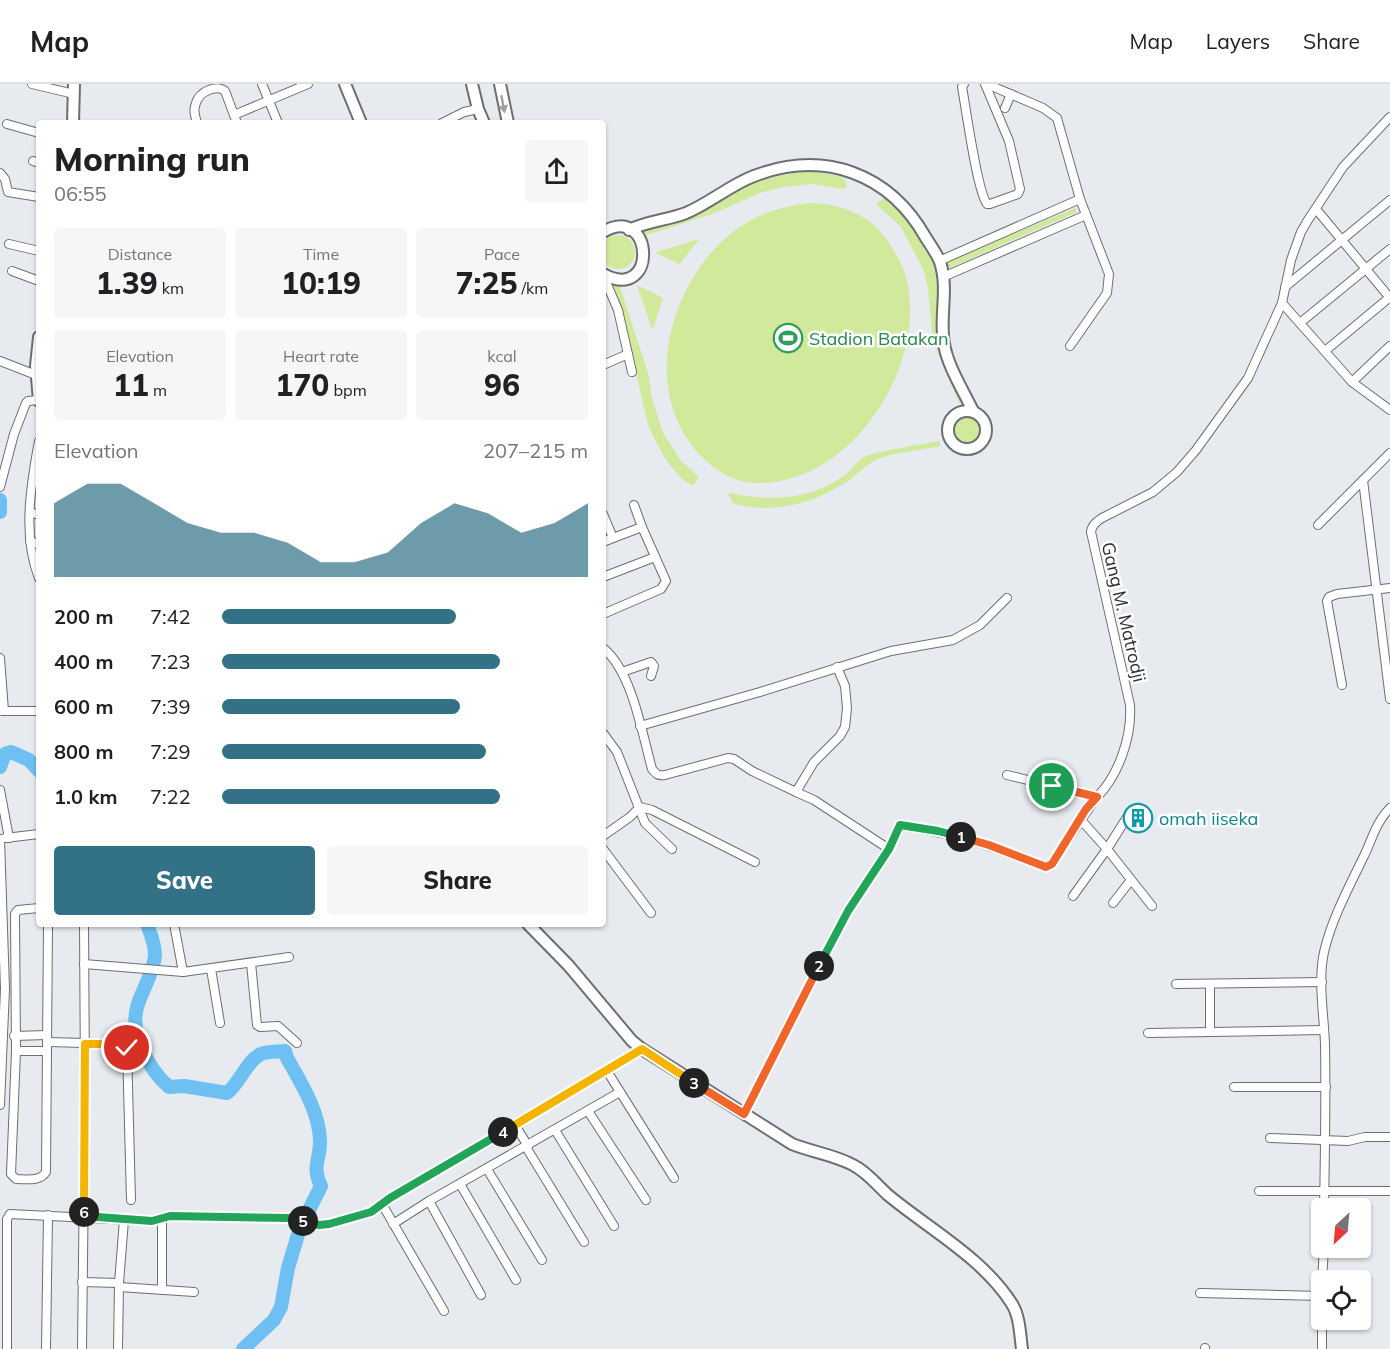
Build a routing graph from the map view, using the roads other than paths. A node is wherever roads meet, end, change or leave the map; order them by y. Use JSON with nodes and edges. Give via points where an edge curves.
{"nodes":[{"id":1,"x":32,"y":84,"type":"edge"},
{"id":2,"x":262,"y":84,"type":"edge"},
{"id":3,"x":308,"y":84,"type":"edge"},
{"id":4,"x":345,"y":84,"type":"edge"},
{"id":5,"x":472,"y":84,"type":"edge"},
{"id":6,"x":500,"y":84,"type":"edge"},
{"id":7,"x":964,"y":84,"type":"edge"},
{"id":8,"x":986,"y":84,"type":"edge"},
{"id":9,"x":74,"y":89,"type":"edge"},
{"id":10,"x":1011,"y":94,"type":"junction"},
{"id":11,"x":270,"y":100,"type":"junction"},
{"id":12,"x":1005,"y":108,"type":"dead end"},
{"id":13,"x":478,"y":109,"type":"junction"},
{"id":14,"x":1390,"y":117,"type":"edge"},
{"id":15,"x":236,"y":119,"type":"edge"},
{"id":16,"x":73,"y":120,"type":"edge"},
{"id":17,"x":196,"y":120,"type":"edge"},
{"id":18,"x":277,"y":120,"type":"edge"},
{"id":19,"x":360,"y":120,"type":"edge"},
{"id":20,"x":448,"y":120,"type":"edge"},
{"id":21,"x":483,"y":120,"type":"edge"},
{"id":22,"x":507,"y":120,"type":"edge"},
{"id":23,"x":7,"y":124,"type":"dead end"},
{"id":24,"x":36,"y":132,"type":"edge"},
{"id":25,"x":0,"y":173,"type":"edge"},
{"id":26,"x":36,"y":197,"type":"edge"},
{"id":27,"x":1080,"y":199,"type":"junction"},
{"id":28,"x":1390,"y":200,"type":"edge"},
{"id":29,"x":1316,"y":209,"type":"junction"},
{"id":30,"x":1086,"y":215,"type":"junction"},
{"id":31,"x":606,"y":228,"type":"edge"},
{"id":32,"x":629,"y":230,"type":"junction"},
{"id":33,"x":1342,"y":240,"type":"junction"},
{"id":34,"x":9,"y":244,"type":"dead end"},
{"id":35,"x":1390,"y":249,"type":"edge"},
{"id":36,"x":36,"y":250,"type":"edge"},
{"id":37,"x":939,"y":261,"type":"junction"},
{"id":38,"x":1366,"y":269,"type":"junction"},
{"id":39,"x":12,"y":271,"type":"dead end"},
{"id":40,"x":606,"y":276,"type":"edge"},
{"id":41,"x":943,"y":277,"type":"junction"},
{"id":42,"x":36,"y":280,"type":"edge"},
{"id":43,"x":606,"y":282,"type":"edge"},
{"id":44,"x":1284,"y":288,"type":"junction"},
{"id":45,"x":1390,"y":297,"type":"edge"},
{"id":46,"x":1282,"y":303,"type":"junction"},
{"id":47,"x":1300,"y":323,"type":"junction"},
{"id":48,"x":1070,"y":346,"type":"dead end"},
{"id":49,"x":1390,"y":346,"type":"edge"},
{"id":50,"x":1325,"y":351,"type":"junction"},
{"id":51,"x":36,"y":352,"type":"edge"},
{"id":52,"x":628,"y":354,"type":"junction"},
{"id":53,"x":0,"y":361,"type":"edge"},
{"id":54,"x":606,"y":362,"type":"edge"},
{"id":55,"x":632,"y":372,"type":"dead end"},
{"id":56,"x":36,"y":375,"type":"joint"},
{"id":57,"x":1352,"y":382,"type":"junction"},
{"id":58,"x":36,"y":400,"type":"edge"},
{"id":59,"x":1390,"y":410,"type":"edge"},
{"id":60,"x":973,"y":411,"type":"dead end"},
{"id":61,"x":1390,"y":453,"type":"edge"},
{"id":62,"x":36,"y":471,"type":"edge"},
{"id":63,"x":1363,"y":480,"type":"junction"},
{"id":64,"x":0,"y":487,"type":"edge"},
{"id":65,"x":634,"y":505,"type":"dead end"},
{"id":66,"x":30,"y":512,"type":"junction"},
{"id":67,"x":36,"y":514,"type":"edge"},
{"id":68,"x":606,"y":521,"type":"edge"},
{"id":69,"x":1318,"y":525,"type":"dead end"},
{"id":70,"x":642,"y":527,"type":"junction"},
{"id":71,"x":613,"y":538,"type":"junction"},
{"id":72,"x":30,"y":541,"type":"junction"},
{"id":73,"x":606,"y":541,"type":"edge"},
{"id":74,"x":36,"y":543,"type":"edge"},
{"id":75,"x":655,"y":557,"type":"junction"},
{"id":76,"x":36,"y":566,"type":"edge"},
{"id":77,"x":606,"y":576,"type":"edge"},
{"id":78,"x":1390,"y":588,"type":"edge"},
{"id":79,"x":1376,"y":590,"type":"junction"},
{"id":80,"x":1007,"y":598,"type":"dead end"},
{"id":81,"x":606,"y":613,"type":"edge"},
{"id":82,"x":606,"y":651,"type":"edge"},
{"id":83,"x":0,"y":658,"type":"edge"},
{"id":84,"x":837,"y":667,"type":"junction"},
{"id":85,"x":622,"y":672,"type":"junction"},
{"id":86,"x":651,"y":676,"type":"dead end"},
{"id":87,"x":1342,"y":685,"type":"dead end"},
{"id":88,"x":1390,"y":699,"type":"edge"},
{"id":89,"x":36,"y":711,"type":"edge"},
{"id":90,"x":2,"y":712,"type":"edge"},
{"id":91,"x":640,"y":726,"type":"junction"},
{"id":92,"x":606,"y":738,"type":"edge"},
{"id":93,"x":1007,"y":775,"type":"dead end"},
{"id":94,"x":0,"y":790,"type":"edge"},
{"id":95,"x":796,"y":792,"type":"junction"},
{"id":96,"x":1097,"y":797,"type":"junction"},
{"id":97,"x":640,"y":807,"type":"junction"},
{"id":98,"x":1390,"y":808,"type":"edge"},
{"id":99,"x":1131,"y":811,"type":"dead end"},
{"id":100,"x":1081,"y":820,"type":"junction"},
{"id":101,"x":36,"y":834,"type":"edge"},
{"id":102,"x":606,"y":834,"type":"edge"},
{"id":103,"x":3,"y":838,"type":"edge"},
{"id":104,"x":672,"y":849,"type":"dead end"},
{"id":105,"x":889,"y":849,"type":"junction"},
{"id":106,"x":1107,"y":849,"type":"junction"},
{"id":107,"x":606,"y":853,"type":"edge"},
{"id":108,"x":755,"y":862,"type":"dead end"},
{"id":109,"x":1131,"y":880,"type":"junction"},
{"id":110,"x":1073,"y":896,"type":"dead end"},
{"id":111,"x":1113,"y":903,"type":"dead end"},
{"id":112,"x":1152,"y":906,"type":"dead end"},
{"id":113,"x":36,"y":908,"type":"edge"},
{"id":114,"x":651,"y":913,"type":"dead end"},
{"id":115,"x":48,"y":927,"type":"edge"},
{"id":116,"x":84,"y":927,"type":"edge"},
{"id":117,"x":175,"y":927,"type":"edge"},
{"id":118,"x":531,"y":927,"type":"edge"},
{"id":119,"x":289,"y":957,"type":"dead end"},
{"id":120,"x":251,"y":963,"type":"junction"},
{"id":121,"x":84,"y":964,"type":"junction"},
{"id":122,"x":211,"y":969,"type":"junction"},
{"id":123,"x":183,"y":972,"type":"junction"},
{"id":124,"x":1323,"y":982,"type":"junction"},
{"id":125,"x":1176,"y":984,"type":"dead end"},
{"id":126,"x":1210,"y":984,"type":"junction"},
{"id":127,"x":3,"y":989,"type":"edge"},
{"id":128,"x":220,"y":1023,"type":"dead end"},
{"id":129,"x":1324,"y":1030,"type":"junction"},
{"id":130,"x":1210,"y":1031,"type":"junction"},
{"id":131,"x":1148,"y":1033,"type":"dead end"},
{"id":132,"x":14,"y":1036,"type":"junction"},
{"id":133,"x":47,"y":1039,"type":"junction"},
{"id":134,"x":297,"y":1043,"type":"dead end"},
{"id":135,"x":85,"y":1044,"type":"junction"},
{"id":136,"x":642,"y":1049,"type":"junction"},
{"id":137,"x":16,"y":1051,"type":"junction"},
{"id":138,"x":47,"y":1051,"type":"junction"},
{"id":139,"x":607,"y":1071,"type":"junction"},
{"id":140,"x":1234,"y":1087,"type":"dead end"},
{"id":141,"x":1326,"y":1087,"type":"junction"},
{"id":142,"x":620,"y":1092,"type":"junction"},
{"id":143,"x":0,"y":1105,"type":"edge"},
{"id":144,"x":588,"y":1111,"type":"junction"},
{"id":145,"x":744,"y":1114,"type":"junction"},
{"id":146,"x":515,"y":1125,"type":"junction"},
{"id":147,"x":555,"y":1130,"type":"junction"},
{"id":148,"x":1390,"y":1137,"type":"edge"},
{"id":149,"x":1270,"y":1138,"type":"dead end"},
{"id":150,"x":1325,"y":1140,"type":"junction"},
{"id":151,"x":527,"y":1147,"type":"junction"},
{"id":152,"x":487,"y":1169,"type":"junction"},
{"id":153,"x":674,"y":1178,"type":"dead end"},
{"id":154,"x":460,"y":1184,"type":"junction"},
{"id":155,"x":1258,"y":1191,"type":"dead end"},
{"id":156,"x":1325,"y":1191,"type":"junction"},
{"id":157,"x":1390,"y":1191,"type":"edge"},
{"id":158,"x":1325,"y":1198,"type":"edge"},
{"id":159,"x":130,"y":1200,"type":"dead end"},
{"id":160,"x":646,"y":1200,"type":"dead end"},
{"id":161,"x":429,"y":1201,"type":"junction"},
{"id":162,"x":382,"y":1204,"type":"junction"},
{"id":163,"x":48,"y":1215,"type":"junction"},
{"id":164,"x":84,"y":1216,"type":"junction"},
{"id":165,"x":162,"y":1218,"type":"junction"},
{"id":166,"x":124,"y":1220,"type":"junction"},
{"id":167,"x":393,"y":1224,"type":"junction"},
{"id":168,"x":4,"y":1225,"type":"edge"},
{"id":169,"x":614,"y":1226,"type":"dead end"},
{"id":170,"x":584,"y":1242,"type":"dead end"},
{"id":171,"x":542,"y":1260,"type":"dead end"},
{"id":172,"x":516,"y":1280,"type":"dead end"},
{"id":173,"x":82,"y":1282,"type":"junction"},
{"id":174,"x":119,"y":1285,"type":"junction"},
{"id":175,"x":162,"y":1290,"type":"junction"},
{"id":176,"x":194,"y":1292,"type":"dead end"},
{"id":177,"x":1200,"y":1293,"type":"dead end"},
{"id":178,"x":481,"y":1295,"type":"dead end"},
{"id":179,"x":1311,"y":1296,"type":"edge"},
{"id":180,"x":444,"y":1311,"type":"dead end"},
{"id":181,"x":1322,"y":1330,"type":"edge"},
{"id":182,"x":7,"y":1349,"type":"edge"},
{"id":183,"x":46,"y":1349,"type":"edge"},
{"id":184,"x":82,"y":1349,"type":"edge"},
{"id":185,"x":118,"y":1349,"type":"edge"},
{"id":186,"x":1022,"y":1349,"type":"edge"},
{"id":187,"x":1322,"y":1349,"type":"edge"}],
"edges":[{"from":1,"to":9,"type":"street"},
{"from":2,"to":11,"type":"street"},
{"from":3,"to":11,"type":"street"},
{"from":4,"to":19,"type":"street"},
{"from":5,"to":13,"type":"street"},
{"from":6,"to":22,"type":"street","one_way":true},
{"from":7,"to":8,"type":"street","via":[[981,190],[984,201],[990,204],[1017,194],[1020,189],[1009,141]]},
{"from":8,"to":10,"type":"street"},
{"from":9,"to":16,"type":"street"},
{"from":10,"to":12,"type":"street"},
{"from":10,"to":27,"type":"street","via":[[1057,117]]},
{"from":11,"to":15,"type":"street"},
{"from":11,"to":18,"type":"street"},
{"from":13,"to":20,"type":"street"},
{"from":13,"to":21,"type":"street"},
{"from":14,"to":29,"type":"street","via":[[1343,166]]},
{"from":15,"to":17,"type":"street","via":[[225,91],[216,87],[199,97],[195,104]]},
{"from":23,"to":24,"type":"street"},
{"from":25,"to":26,"type":"street","via":[[8,192]]},
{"from":27,"to":30,"type":"street"},
{"from":27,"to":37,"type":"street"},
{"from":28,"to":33,"type":"street"},
{"from":29,"to":33,"type":"street"},
{"from":29,"to":44,"type":"street","via":[[1301,232]]},
{"from":30,"to":41,"type":"street"},
{"from":30,"to":48,"type":"street","via":[[1110,283]]},
{"from":31,"to":32,"type":"street"},
{"from":32,"to":37,"type":"street","via":[[687,213],[752,176],[771,170],[826,167],[849,171],[892,194],[918,224]]},
{"from":32,"to":40,"type":"street","via":[[644,247],[639,269],[619,279]]},
{"from":33,"to":38,"type":"street"},
{"from":33,"to":44,"type":"street"},
{"from":34,"to":36,"type":"street"},
{"from":35,"to":38,"type":"street"},
{"from":37,"to":41,"type":"street"},
{"from":38,"to":45,"type":"street"},
{"from":38,"to":47,"type":"street"},
{"from":39,"to":42,"type":"street"},
{"from":41,"to":60,"type":"street","via":[[944,346]]},
{"from":43,"to":52,"type":"street","via":[[618,310]]},
{"from":44,"to":46,"type":"street"},
{"from":45,"to":50,"type":"street"},
{"from":46,"to":47,"type":"street"},
{"from":46,"to":96,"type":"street","name":"Gang M. Matrodji","via":[[1248,378],[1184,464],[1153,492],[1102,518],[1092,528],[1131,714],[1114,772]]},
{"from":47,"to":50,"type":"street"},
{"from":49,"to":57,"type":"street"},
{"from":50,"to":57,"type":"street"},
{"from":51,"to":56,"type":"street"},
{"from":52,"to":54,"type":"street"},
{"from":52,"to":55,"type":"street"},
{"from":53,"to":56,"type":"street"},
{"from":57,"to":59,"type":"street"},
{"from":58,"to":64,"type":"street","via":[[26,402]]},
{"from":61,"to":63,"type":"street"},
{"from":62,"to":66,"type":"street"},
{"from":63,"to":69,"type":"street"},
{"from":63,"to":79,"type":"street"},
{"from":65,"to":70,"type":"street"},
{"from":66,"to":67,"type":"street"},
{"from":66,"to":72,"type":"street"},
{"from":68,"to":71,"type":"street"},
{"from":70,"to":71,"type":"street"},
{"from":70,"to":75,"type":"street"},
{"from":71,"to":73,"type":"street"},
{"from":72,"to":74,"type":"street"},
{"from":72,"to":76,"type":"street"},
{"from":75,"to":77,"type":"street"},
{"from":75,"to":81,"type":"street","via":[[666,581],[661,589]]},
{"from":78,"to":79,"type":"street"},
{"from":79,"to":87,"type":"street","via":[[1337,594],[1327,601]]},
{"from":79,"to":88,"type":"street"},
{"from":80,"to":84,"type":"street","via":[[980,625],[953,640],[891,651]]},
{"from":82,"to":85,"type":"street"},
{"from":83,"to":90,"type":"street"},
{"from":84,"to":91,"type":"street"},
{"from":84,"to":95,"type":"street","via":[[845,686],[845,727],[814,762]]},
{"from":85,"to":86,"type":"street","via":[[651,662]]},
{"from":85,"to":91,"type":"street"},
{"from":89,"to":90,"type":"street"},
{"from":91,"to":95,"type":"street","via":[[652,769],[660,776],[728,758]]},
{"from":92,"to":97,"type":"street","via":[[617,752]]},
{"from":93,"to":96,"type":"street"},
{"from":94,"to":103,"type":"street"},
{"from":95,"to":105,"type":"street"},
{"from":96,"to":100,"type":"street"},
{"from":97,"to":102,"type":"street"},
{"from":97,"to":104,"type":"street","via":[[645,824]]},
{"from":97,"to":108,"type":"street"},
{"from":98,"to":124,"type":"street","via":[[1380,818],[1333,922],[1324,950]]},
{"from":99,"to":106,"type":"street"},
{"from":100,"to":105,"type":"street","via":[[1052,864],[1046,867],[989,845],[900,825]]},
{"from":100,"to":106,"type":"street"},
{"from":101,"to":103,"type":"street"},
{"from":103,"to":127,"type":"street"},
{"from":105,"to":145,"type":"street","via":[[848,911]]},
{"from":106,"to":109,"type":"street"},
{"from":106,"to":110,"type":"street"},
{"from":107,"to":114,"type":"street"},
{"from":109,"to":111,"type":"street"},
{"from":109,"to":112,"type":"street"},
{"from":113,"to":132,"type":"street","via":[[18,910],[15,914]]},
{"from":115,"to":133,"type":"street"},
{"from":116,"to":121,"type":"street"},
{"from":117,"to":123,"type":"street"},
{"from":118,"to":136,"type":"street"},
{"from":119,"to":120,"type":"street"},
{"from":120,"to":122,"type":"street"},
{"from":120,"to":134,"type":"street","via":[[257,1025],[278,1026]]},
{"from":121,"to":123,"type":"street"},
{"from":121,"to":135,"type":"street"},
{"from":122,"to":123,"type":"street"},
{"from":122,"to":128,"type":"street"},
{"from":124,"to":126,"type":"street"},
{"from":124,"to":129,"type":"street"},
{"from":125,"to":126,"type":"street"},
{"from":126,"to":130,"type":"street"},
{"from":127,"to":143,"type":"street"},
{"from":129,"to":130,"type":"street"},
{"from":129,"to":141,"type":"street"},
{"from":130,"to":131,"type":"street"},
{"from":132,"to":133,"type":"street"},
{"from":132,"to":137,"type":"street"},
{"from":133,"to":135,"type":"street"},
{"from":133,"to":138,"type":"street"},
{"from":135,"to":159,"type":"street","via":[[122,1044],[127,1048]]},
{"from":135,"to":164,"type":"street"},
{"from":136,"to":139,"type":"street"},
{"from":136,"to":145,"type":"street"},
{"from":137,"to":138,"type":"street"},
{"from":137,"to":138,"type":"street","via":[[11,1174],[16,1179],[39,1179],[46,1172]]},
{"from":139,"to":142,"type":"street"},
{"from":139,"to":146,"type":"street"},
{"from":140,"to":141,"type":"street"},
{"from":141,"to":150,"type":"street"},
{"from":142,"to":144,"type":"street"},
{"from":142,"to":153,"type":"street"},
{"from":144,"to":147,"type":"street"},
{"from":144,"to":160,"type":"street"},
{"from":145,"to":186,"type":"street","via":[[792,1144],[854,1165],[972,1260],[1014,1306]]},
{"from":146,"to":151,"type":"street"},
{"from":146,"to":162,"type":"street"},
{"from":147,"to":151,"type":"street"},
{"from":147,"to":169,"type":"street"},
{"from":148,"to":150,"type":"street"},
{"from":149,"to":150,"type":"street"},
{"from":150,"to":156,"type":"street"},
{"from":151,"to":152,"type":"street"},
{"from":151,"to":170,"type":"street"},
{"from":152,"to":154,"type":"street"},
{"from":152,"to":171,"type":"street"},
{"from":154,"to":161,"type":"street"},
{"from":154,"to":172,"type":"street"},
{"from":155,"to":156,"type":"street"},
{"from":156,"to":157,"type":"street"},
{"from":156,"to":158,"type":"street"},
{"from":161,"to":167,"type":"street"},
{"from":161,"to":178,"type":"street"},
{"from":162,"to":165,"type":"street","via":[[371,1212],[319,1225],[289,1218]]},
{"from":162,"to":167,"type":"street"},
{"from":163,"to":164,"type":"street"},
{"from":163,"to":168,"type":"street","via":[[10,1214]]},
{"from":163,"to":183,"type":"street"},
{"from":164,"to":166,"type":"street"},
{"from":164,"to":173,"type":"street"},
{"from":165,"to":166,"type":"street"},
{"from":165,"to":175,"type":"street"},
{"from":166,"to":174,"type":"street"},
{"from":167,"to":180,"type":"street"},
{"from":168,"to":182,"type":"street"},
{"from":173,"to":174,"type":"street"},
{"from":173,"to":184,"type":"street"},
{"from":174,"to":175,"type":"street"},
{"from":174,"to":185,"type":"street"},
{"from":175,"to":176,"type":"street"},
{"from":177,"to":179,"type":"street"},
{"from":181,"to":187,"type":"street"}]}
